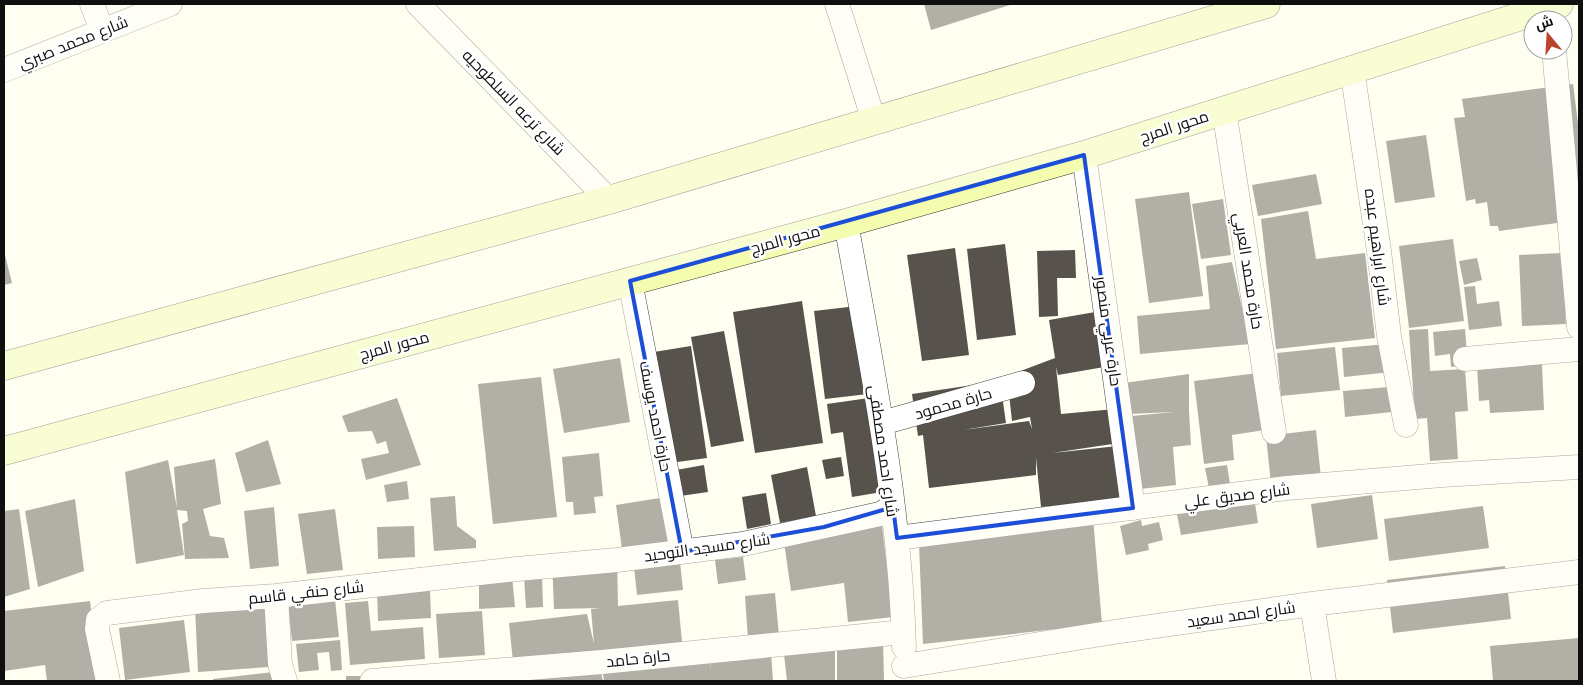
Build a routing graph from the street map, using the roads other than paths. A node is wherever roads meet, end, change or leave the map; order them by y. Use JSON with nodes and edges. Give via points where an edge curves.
{"nodes":[{"id":1,"x":92,"y":4,"type":"edge"},
{"id":2,"x":170,"y":4,"type":"edge"},
{"id":3,"x":418,"y":4,"type":"edge"},
{"id":4,"x":837,"y":4,"type":"edge"},
{"id":5,"x":1266,"y":4,"type":"edge"},
{"id":6,"x":1523,"y":19,"type":"edge"},
{"id":7,"x":102,"y":31,"type":"junction"},
{"id":8,"x":1555,"y":60,"type":"edge"},
{"id":9,"x":1352,"y":69,"type":"junction"},
{"id":10,"x":4,"y":70,"type":"edge"},
{"id":11,"x":1224,"y":110,"type":"junction"},
{"id":12,"x":874,"y":121,"type":"junction"},
{"id":13,"x":1084,"y":155,"type":"junction"},
{"id":14,"x":609,"y":200,"type":"junction"},
{"id":15,"x":846,"y":223,"type":"junction"},
{"id":16,"x":630,"y":281,"type":"junction"},
{"id":17,"x":1579,"y":328,"type":"edge"},
{"id":18,"x":1579,"y":349,"type":"edge"},
{"id":19,"x":1465,"y":359,"type":"dead end"},
{"id":20,"x":4,"y":366,"type":"edge"},
{"id":21,"x":1024,"y":383,"type":"dead end"},
{"id":22,"x":882,"y":423,"type":"junction"},
{"id":23,"x":1406,"y":425,"type":"dead end"},
{"id":24,"x":1274,"y":432,"type":"dead end"},
{"id":25,"x":4,"y":451,"type":"edge"},
{"id":26,"x":1579,"y":467,"type":"edge"},
{"id":27,"x":894,"y":507,"type":"junction"},
{"id":28,"x":1133,"y":508,"type":"junction"},
{"id":29,"x":897,"y":538,"type":"junction"},
{"id":30,"x":682,"y":552,"type":"junction"},
{"id":31,"x":517,"y":569,"type":"joint"},
{"id":32,"x":1579,"y":572,"type":"edge"},
{"id":33,"x":276,"y":596,"type":"junction"},
{"id":34,"x":1312,"y":604,"type":"junction"},
{"id":35,"x":904,"y":632,"type":"junction"},
{"id":36,"x":905,"y":674,"type":"edge"},
{"id":37,"x":108,"y":681,"type":"edge"},
{"id":38,"x":284,"y":681,"type":"edge"},
{"id":39,"x":372,"y":681,"type":"edge"},
{"id":40,"x":1324,"y":681,"type":"edge"}],
"edges":[{"from":1,"to":7,"type":"street"},
{"from":2,"to":7,"type":"street","name":"شارع محمد صبري"},
{"from":3,"to":14,"type":"street","name":"شارع ترعه السلطوحيه"},
{"from":4,"to":12,"type":"street"},
{"from":5,"to":12,"type":"main road"},
{"from":6,"to":9,"type":"main road","name":"محور المرج"},
{"from":7,"to":10,"type":"street","name":"شارع محمد صبري"},
{"from":8,"to":17,"type":"street"},
{"from":9,"to":11,"type":"main road","name":"محور المرج"},
{"from":9,"to":23,"type":"street","name":"شارع ابراهيم عبده","via":[[1380,251],[1389,336]]},
{"from":11,"to":13,"type":"main road","name":"محور المرج"},
{"from":11,"to":24,"type":"street","name":"حارة محمد العربي"},
{"from":12,"to":14,"type":"main road"},
{"from":13,"to":15,"type":"main road","name":"محور المرج"},
{"from":13,"to":28,"type":"street","name":"حارة عربي منصور"},
{"from":14,"to":20,"type":"main road"},
{"from":15,"to":16,"type":"main road","name":"محور المرج"},
{"from":15,"to":22,"type":"street","name":"شارع احمد مصطفى"},
{"from":16,"to":25,"type":"main road","name":"محور المرج"},
{"from":16,"to":30,"type":"street","name":"حارة احمد يوسف"},
{"from":18,"to":19,"type":"street"},
{"from":21,"to":22,"type":"street","name":"حارة محمود"},
{"from":22,"to":27,"type":"street","name":"شارع احمد مصطفى"},
{"from":26,"to":28,"type":"street","name":"شارع صديق علي","via":[[1287,488]]},
{"from":27,"to":29,"type":"street","name":"شارع احمد مصطفى"},
{"from":27,"to":30,"type":"street","name":"شارع مسجد التوحيد","via":[[880,514],[806,531]]},
{"from":28,"to":29,"type":"street","name":"شارع صديق علي"},
{"from":29,"to":35,"type":"street","name":"شارع احمد مصطفى"},
{"from":30,"to":31,"type":"street","name":"شارع مسجد التوحيد"},
{"from":31,"to":33,"type":"street","name":"شارع حنفي قاسم"},
{"from":32,"to":34,"type":"street","name":"شارع احمد سعيد"},
{"from":33,"to":37,"type":"street","name":"شارع حنفي قاسم","via":[[203,601],[101,616],[97,629]]},
{"from":33,"to":38,"type":"street"},
{"from":34,"to":36,"type":"street","name":"شارع احمد سعيد","via":[[1114,632]]},
{"from":34,"to":40,"type":"street"},
{"from":35,"to":36,"type":"street","name":"شارع احمد مصطفى"},
{"from":35,"to":39,"type":"street","name":"حارة حامد"}]}
